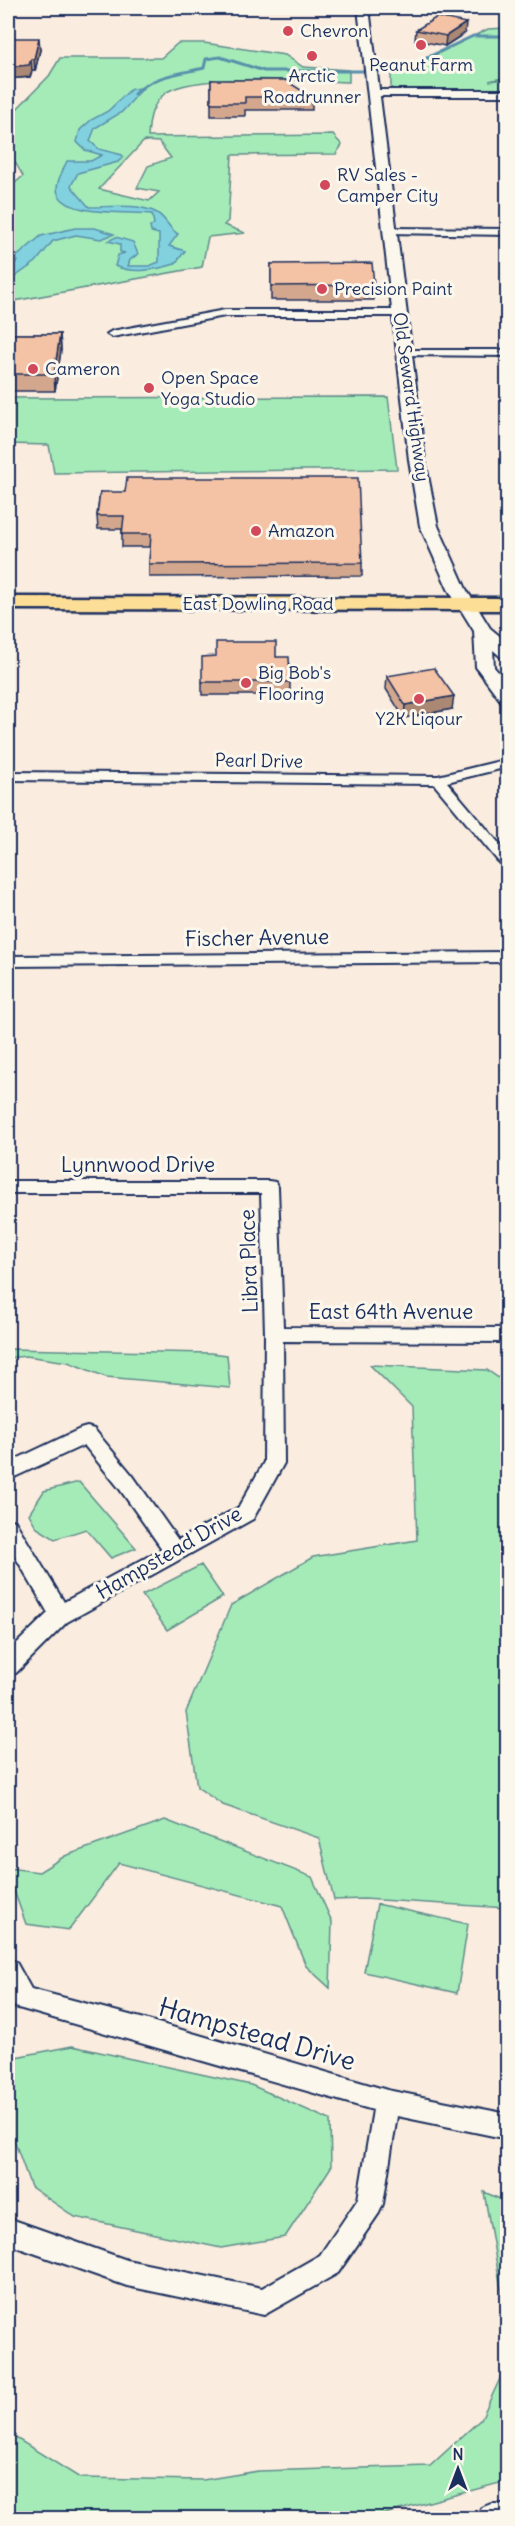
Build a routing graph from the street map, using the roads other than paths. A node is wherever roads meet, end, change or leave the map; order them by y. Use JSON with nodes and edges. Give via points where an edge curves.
{"nodes":[{"id":1,"x":363,"y":8,"type":"edge"},
{"id":2,"x":373,"y":90,"type":"junction"},
{"id":3,"x":507,"y":93,"type":"edge"},
{"id":4,"x":390,"y":231,"type":"junction"},
{"id":5,"x":507,"y":232,"type":"edge"},
{"id":6,"x":400,"y":313,"type":"junction"},
{"id":7,"x":112,"y":334,"type":"dead end"},
{"id":8,"x":404,"y":353,"type":"junction"},
{"id":9,"x":507,"y":353,"type":"edge"},
{"id":10,"x":8,"y":603,"type":"edge"},
{"id":11,"x":507,"y":604,"type":"edge"},
{"id":12,"x":8,"y":618,"type":"edge"},
{"id":13,"x":474,"y":618,"type":"junction"},
{"id":14,"x":507,"y":619,"type":"edge"},
{"id":15,"x":507,"y":653,"type":"edge"},
{"id":16,"x":507,"y":697,"type":"edge"},
{"id":17,"x":507,"y":763,"type":"edge"},
{"id":18,"x":8,"y":776,"type":"edge"},
{"id":19,"x":438,"y":780,"type":"junction"},
{"id":20,"x":507,"y":864,"type":"edge"},
{"id":21,"x":507,"y":957,"type":"edge"},
{"id":22,"x":8,"y":962,"type":"edge"},
{"id":23,"x":269,"y":1187,"type":"joint"},
{"id":24,"x":8,"y":1188,"type":"edge"},
{"id":25,"x":274,"y":1334,"type":"junction"},
{"id":26,"x":507,"y":1335,"type":"edge"},
{"id":27,"x":8,"y":1472,"type":"edge"},
{"id":28,"x":8,"y":1527,"type":"edge"},
{"id":29,"x":176,"y":1553,"type":"junction"},
{"id":30,"x":60,"y":1615,"type":"junction"},
{"id":31,"x":8,"y":1666,"type":"edge"},
{"id":32,"x":8,"y":1970,"type":"edge"},
{"id":33,"x":15,"y":2003,"type":"edge"},
{"id":34,"x":387,"y":2102,"type":"junction"},
{"id":35,"x":507,"y":2127,"type":"edge"},
{"id":36,"x":8,"y":2231,"type":"edge"},
{"id":37,"x":491,"y":2518,"type":"edge"},
{"id":38,"x":507,"y":2518,"type":"edge"}],
"edges":[{"from":1,"to":2,"type":"main road","name":"Old Seward Highway"},
{"from":2,"to":3,"type":"street"},
{"from":2,"to":4,"type":"main road","name":"Old Seward Highway"},
{"from":4,"to":5,"type":"street"},
{"from":4,"to":6,"type":"main road","name":"Old Seward Highway"},
{"from":6,"to":7,"type":"street","via":[[225,313]]},
{"from":6,"to":8,"type":"main road","name":"Old Seward Highway"},
{"from":8,"to":9,"type":"street"},
{"from":8,"to":13,"type":"main road","name":"Old Seward Highway","via":[[429,526]]},
{"from":10,"to":13,"type":"main road","name":"East Dowling Road"},
{"from":11,"to":13,"type":"main road","name":"East Dowling Road"},
{"from":12,"to":13,"type":"main road","name":"East Dowling Road"},
{"from":13,"to":14,"type":"main road","name":"East Dowling Road"},
{"from":13,"to":15,"type":"main road","name":"Old Seward Highway"},
{"from":13,"to":16,"type":"main road","name":"Old Seward Highway","via":[[485,667]]},
{"from":17,"to":19,"type":"street","name":"Pearl Drive"},
{"from":18,"to":19,"type":"street","name":"Pearl Drive"},
{"from":19,"to":20,"type":"street"},
{"from":21,"to":22,"type":"street","name":"Fischer Avenue"},
{"from":23,"to":24,"type":"street","name":"Lynnwood Drive"},
{"from":23,"to":25,"type":"street","name":"Libra Place"},
{"from":25,"to":26,"type":"street","name":"East 64th Avenue"},
{"from":25,"to":29,"type":"street","name":"Hampstead Drive","via":[[274,1463],[246,1513]]},
{"from":27,"to":29,"type":"street","via":[[87,1435]]},
{"from":28,"to":30,"type":"street"},
{"from":29,"to":30,"type":"street","name":"Hampstead Drive"},
{"from":30,"to":31,"type":"street","name":"Hampstead Drive"},
{"from":32,"to":33,"type":"street","name":"Hampstead Drive"},
{"from":33,"to":34,"type":"street","name":"Hampstead Drive","via":[[141,2030]]},
{"from":34,"to":35,"type":"street","name":"Hampstead Drive"},
{"from":34,"to":36,"type":"street","via":[[370,2205],[329,2264],[264,2302],[127,2273]]},
{"from":37,"to":38,"type":"street"}]}
